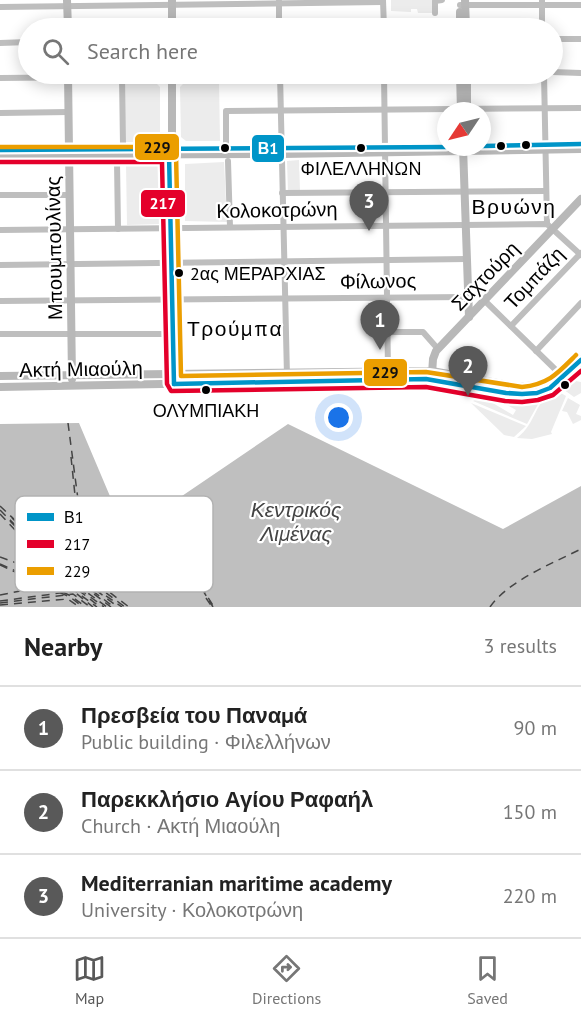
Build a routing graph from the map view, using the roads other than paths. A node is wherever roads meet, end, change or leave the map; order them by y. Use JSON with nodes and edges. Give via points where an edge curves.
{"nodes":[{"id":1,"x":383,"y":1,"type":"edge"},
{"id":2,"x":440,"y":1,"type":"edge"},
{"id":3,"x":172,"y":2,"type":"edge"},
{"id":4,"x":279,"y":2,"type":"edge"},
{"id":5,"x":462,"y":2,"type":"edge"},
{"id":6,"x":542,"y":2,"type":"edge"},
{"id":7,"x":67,"y":3,"type":"edge"},
{"id":8,"x":581,"y":5,"type":"edge"},
{"id":9,"x":0,"y":7,"type":"edge"},
{"id":10,"x":435,"y":13,"type":"dead end"},
{"id":11,"x":68,"y":18,"type":"edge"},
{"id":12,"x":172,"y":18,"type":"edge"},
{"id":13,"x":279,"y":18,"type":"edge"},
{"id":14,"x":384,"y":18,"type":"edge"},
{"id":15,"x":461,"y":18,"type":"edge"},
{"id":16,"x":464,"y":18,"type":"edge"},
{"id":17,"x":543,"y":18,"type":"edge"},
{"id":18,"x":563,"y":39,"type":"edge"},
{"id":19,"x":581,"y":39,"type":"edge"},
{"id":20,"x":18,"y":42,"type":"edge"},
{"id":21,"x":0,"y":43,"type":"edge"},
{"id":22,"x":563,"y":72,"type":"edge"},
{"id":23,"x":581,"y":73,"type":"edge"},
{"id":24,"x":18,"y":77,"type":"edge"},
{"id":25,"x":0,"y":78,"type":"edge"},
{"id":26,"x":68,"y":84,"type":"edge"},
{"id":27,"x":122,"y":84,"type":"edge"},
{"id":28,"x":172,"y":84,"type":"edge"},
{"id":29,"x":280,"y":84,"type":"edge"},
{"id":30,"x":384,"y":84,"type":"edge"},
{"id":31,"x":461,"y":84,"type":"edge"},
{"id":32,"x":466,"y":84,"type":"edge"},
{"id":33,"x":544,"y":84,"type":"edge"},
{"id":34,"x":463,"y":102,"type":"edge"},
{"id":35,"x":465,"y":102,"type":"edge"},
{"id":36,"x":544,"y":108,"type":"junction"},
{"id":37,"x":581,"y":108,"type":"edge"},
{"id":38,"x":491,"y":109,"type":"edge"},
{"id":39,"x":281,"y":110,"type":"junction"},
{"id":40,"x":385,"y":110,"type":"junction"},
{"id":41,"x":437,"y":110,"type":"edge"},
{"id":42,"x":68,"y":112,"type":"junction"},
{"id":43,"x":0,"y":113,"type":"edge"},
{"id":44,"x":581,"y":144,"type":"edge"},
{"id":45,"x":123,"y":145,"type":"dead end"},
{"id":46,"x":491,"y":146,"type":"edge"},
{"id":47,"x":437,"y":147,"type":"edge"},
{"id":48,"x":545,"y":147,"type":"junction"},
{"id":49,"x":491,"y":148,"type":"edge"},
{"id":50,"x":437,"y":149,"type":"edge"},
{"id":51,"x":581,"y":149,"type":"edge"},
{"id":52,"x":385,"y":150,"type":"junction"},
{"id":53,"x":282,"y":151,"type":"junction"},
{"id":54,"x":171,"y":152,"type":"junction"},
{"id":55,"x":69,"y":154,"type":"junction"},
{"id":56,"x":226,"y":154,"type":"junction"},
{"id":57,"x":0,"y":155,"type":"edge"},
{"id":58,"x":463,"y":156,"type":"edge"},
{"id":59,"x":117,"y":162,"type":"dead end"},
{"id":60,"x":546,"y":191,"type":"junction"},
{"id":61,"x":386,"y":192,"type":"junction"},
{"id":62,"x":465,"y":192,"type":"junction"},
{"id":63,"x":282,"y":194,"type":"junction"},
{"id":64,"x":0,"y":195,"type":"edge"},
{"id":65,"x":70,"y":195,"type":"junction"},
{"id":66,"x":581,"y":199,"type":"edge"},
{"id":67,"x":466,"y":223,"type":"junction"},
{"id":68,"x":386,"y":225,"type":"junction"},
{"id":69,"x":283,"y":226,"type":"junction"},
{"id":70,"x":550,"y":226,"type":"junction"},
{"id":71,"x":230,"y":227,"type":"junction"},
{"id":72,"x":173,"y":228,"type":"junction"},
{"id":73,"x":70,"y":229,"type":"junction"},
{"id":74,"x":118,"y":229,"type":"junction"},
{"id":75,"x":0,"y":230,"type":"edge"},
{"id":76,"x":580,"y":254,"type":"edge"},
{"id":77,"x":467,"y":259,"type":"junction"},
{"id":78,"x":387,"y":260,"type":"junction"},
{"id":79,"x":284,"y":261,"type":"junction"},
{"id":80,"x":174,"y":263,"type":"junction"},
{"id":81,"x":71,"y":264,"type":"junction"},
{"id":82,"x":0,"y":265,"type":"edge"},
{"id":83,"x":468,"y":297,"type":"junction"},
{"id":84,"x":387,"y":298,"type":"junction"},
{"id":85,"x":285,"y":299,"type":"junction"},
{"id":86,"x":174,"y":300,"type":"junction"},
{"id":87,"x":484,"y":300,"type":"junction"},
{"id":88,"x":0,"y":301,"type":"edge"},
{"id":89,"x":71,"y":301,"type":"junction"},
{"id":90,"x":581,"y":303,"type":"edge"},
{"id":91,"x":469,"y":317,"type":"junction"},
{"id":92,"x":511,"y":326,"type":"junction"},
{"id":93,"x":387,"y":332,"type":"junction"},
{"id":94,"x":0,"y":334,"type":"edge"},
{"id":95,"x":71,"y":334,"type":"junction"},
{"id":96,"x":175,"y":334,"type":"junction"},
{"id":97,"x":438,"y":349,"type":"junction"},
{"id":98,"x":536,"y":351,"type":"junction"},
{"id":99,"x":581,"y":354,"type":"edge"},
{"id":100,"x":581,"y":360,"type":"edge"},
{"id":101,"x":388,"y":371,"type":"junction"},
{"id":102,"x":434,"y":374,"type":"junction"},
{"id":103,"x":560,"y":374,"type":"junction"},
{"id":104,"x":72,"y":375,"type":"junction"},
{"id":105,"x":0,"y":376,"type":"edge"},
{"id":106,"x":177,"y":377,"type":"junction"},
{"id":107,"x":287,"y":378,"type":"junction"},
{"id":108,"x":72,"y":385,"type":"junction"},
{"id":109,"x":0,"y":387,"type":"edge"}],
"edges":[{"from":1,"to":4,"type":"street"},
{"from":1,"to":14,"type":"street"},
{"from":2,"to":10,"type":"street","via":[[435,1]]},
{"from":3,"to":4,"type":"street"},
{"from":3,"to":7,"type":"street"},
{"from":3,"to":12,"type":"main road"},
{"from":4,"to":13,"type":"street"},
{"from":5,"to":6,"type":"street"},
{"from":5,"to":15,"type":"main road"},
{"from":5,"to":16,"type":"main road"},
{"from":6,"to":8,"type":"street"},
{"from":6,"to":17,"type":"street"},
{"from":7,"to":9,"type":"street"},
{"from":7,"to":11,"type":"main road"},
{"from":18,"to":19,"type":"street"},
{"from":20,"to":21,"type":"street"},
{"from":22,"to":23,"type":"street"},
{"from":24,"to":25,"type":"street"},
{"from":26,"to":42,"type":"main road","name":"Μπουμπουλίνας"},
{"from":27,"to":45,"type":"street"},
{"from":28,"to":54,"type":"main road"},
{"from":29,"to":39,"type":"street"},
{"from":30,"to":40,"type":"street"},
{"from":31,"to":34,"type":"main road"},
{"from":32,"to":35,"type":"main road"},
{"from":33,"to":36,"type":"street"},
{"from":36,"to":37,"type":"street"},
{"from":36,"to":38,"type":"street"},
{"from":36,"to":48,"type":"street"},
{"from":39,"to":40,"type":"street"},
{"from":39,"to":53,"type":"street"},
{"from":39,"to":56,"type":"street","via":[[226,111]]},
{"from":40,"to":41,"type":"street"},
{"from":40,"to":52,"type":"street"},
{"from":42,"to":43,"type":"street"},
{"from":42,"to":55,"type":"main road","name":"Μπουμπουλίνας"},
{"from":44,"to":48,"type":"street"},
{"from":46,"to":48,"type":"street"},
{"from":47,"to":52,"type":"street"},
{"from":48,"to":49,"type":"main road"},
{"from":48,"to":51,"type":"main road"},
{"from":48,"to":60,"type":"street"},
{"from":50,"to":52,"type":"main road"},
{"from":52,"to":53,"type":"main road"},
{"from":52,"to":61,"type":"street"},
{"from":53,"to":56,"type":"main road"},
{"from":53,"to":63,"type":"street"},
{"from":54,"to":55,"type":"main road"},
{"from":54,"to":56,"type":"main road"},
{"from":54,"to":72,"type":"main road"},
{"from":55,"to":57,"type":"main road"},
{"from":55,"to":65,"type":"main road","name":"Μπουμπουλίνας"},
{"from":56,"to":71,"type":"street"},
{"from":58,"to":62,"type":"main road"},
{"from":59,"to":74,"type":"street"},
{"from":60,"to":62,"type":"street"},
{"from":60,"to":70,"type":"street"},
{"from":61,"to":62,"type":"street"},
{"from":61,"to":63,"type":"street"},
{"from":61,"to":68,"type":"street"},
{"from":62,"to":67,"type":"main road"},
{"from":63,"to":69,"type":"street"},
{"from":64,"to":65,"type":"street"},
{"from":65,"to":73,"type":"main road","name":"Μπουμπουλίνας"},
{"from":66,"to":70,"type":"main road","name":"Σαχτούρη"},
{"from":67,"to":68,"type":"street","name":"Κολοκοτρώνη"},
{"from":67,"to":70,"type":"street","name":"Κολοκοτρώνη"},
{"from":67,"to":77,"type":"main road"},
{"from":68,"to":69,"type":"street","name":"Κολοκοτρώνη"},
{"from":68,"to":78,"type":"street"},
{"from":69,"to":71,"type":"street","name":"Κολοκοτρώνη"},
{"from":69,"to":79,"type":"street"},
{"from":70,"to":76,"type":"street"},
{"from":70,"to":87,"type":"main road","name":"Σαχτούρη"},
{"from":71,"to":72,"type":"street","name":"Κολοκοτρώνη"},
{"from":72,"to":74,"type":"street","name":"Κολοκοτρώνη"},
{"from":72,"to":80,"type":"main road"},
{"from":73,"to":74,"type":"street","name":"Κολοκοτρώνη"},
{"from":73,"to":75,"type":"street","name":"Κολοκοτρώνη"},
{"from":73,"to":81,"type":"main road","name":"Μπουμπουλίνας"},
{"from":76,"to":92,"type":"street","name":"Τομπάζη"},
{"from":77,"to":78,"type":"street"},
{"from":77,"to":83,"type":"main road"},
{"from":78,"to":79,"type":"street"},
{"from":78,"to":84,"type":"street"},
{"from":79,"to":80,"type":"street"},
{"from":79,"to":85,"type":"street"},
{"from":80,"to":81,"type":"street"},
{"from":80,"to":86,"type":"main road"},
{"from":81,"to":82,"type":"street"},
{"from":81,"to":89,"type":"main road","name":"Μπουμπουλίνας"},
{"from":83,"to":84,"type":"street","name":"Φίλωνος"},
{"from":83,"to":91,"type":"main road"},
{"from":84,"to":85,"type":"street","name":"Φίλωνος"},
{"from":84,"to":93,"type":"street"},
{"from":85,"to":86,"type":"street","name":"Φίλωνος"},
{"from":85,"to":107,"type":"street"},
{"from":86,"to":89,"type":"street","name":"Φίλωνος"},
{"from":86,"to":96,"type":"main road"},
{"from":87,"to":91,"type":"main road","name":"Σαχτούρη"},
{"from":87,"to":92,"type":"street"},
{"from":88,"to":89,"type":"street","name":"Φίλωνος"},
{"from":89,"to":95,"type":"main road","name":"Μπουμπουλίνας"},
{"from":90,"to":98,"type":"street"},
{"from":91,"to":97,"type":"main road","name":"Σαχτούρη"},
{"from":92,"to":98,"type":"street"},
{"from":93,"to":97,"type":"street","via":[[423,332]]},
{"from":93,"to":101,"type":"street"},
{"from":94,"to":95,"type":"street"},
{"from":95,"to":96,"type":"street"},
{"from":95,"to":104,"type":"main road","name":"Μπουμπουλίνας"},
{"from":96,"to":106,"type":"main road"},
{"from":97,"to":102,"type":"main road","name":"Σαχτούρη","via":[[433,357]]},
{"from":98,"to":103,"type":"street"},
{"from":99,"to":103,"type":"main road","name":"Ακτή Μιαούλη"},
{"from":100,"to":102,"type":"main road","name":"Ακτή Μιαούλη","via":[[553,386],[532,394],[513,394]]},
{"from":101,"to":102,"type":"main road","name":"Ακτή Μιαούλη"},
{"from":101,"to":107,"type":"main road","name":"Ακτή Μιαούλη"},
{"from":102,"to":103,"type":"main road","name":"Ακτή Μιαούλη","via":[[519,387],[543,384]]},
{"from":102,"to":107,"type":"main road","name":"Ακτή Μιαούλη"},
{"from":104,"to":105,"type":"main road","name":"Ακτή Μιαούλη"},
{"from":104,"to":106,"type":"main road","name":"Ακτή Μιαούλη"},
{"from":104,"to":108,"type":"main road","name":"Μπουμπουλίνας"},
{"from":106,"to":107,"type":"main road","name":"Ακτή Μιαούλη"},
{"from":106,"to":108,"type":"main road","name":"Ακτή Μιαούλη"},
{"from":108,"to":109,"type":"main road","name":"Ακτή Μιαούλη"}]}
